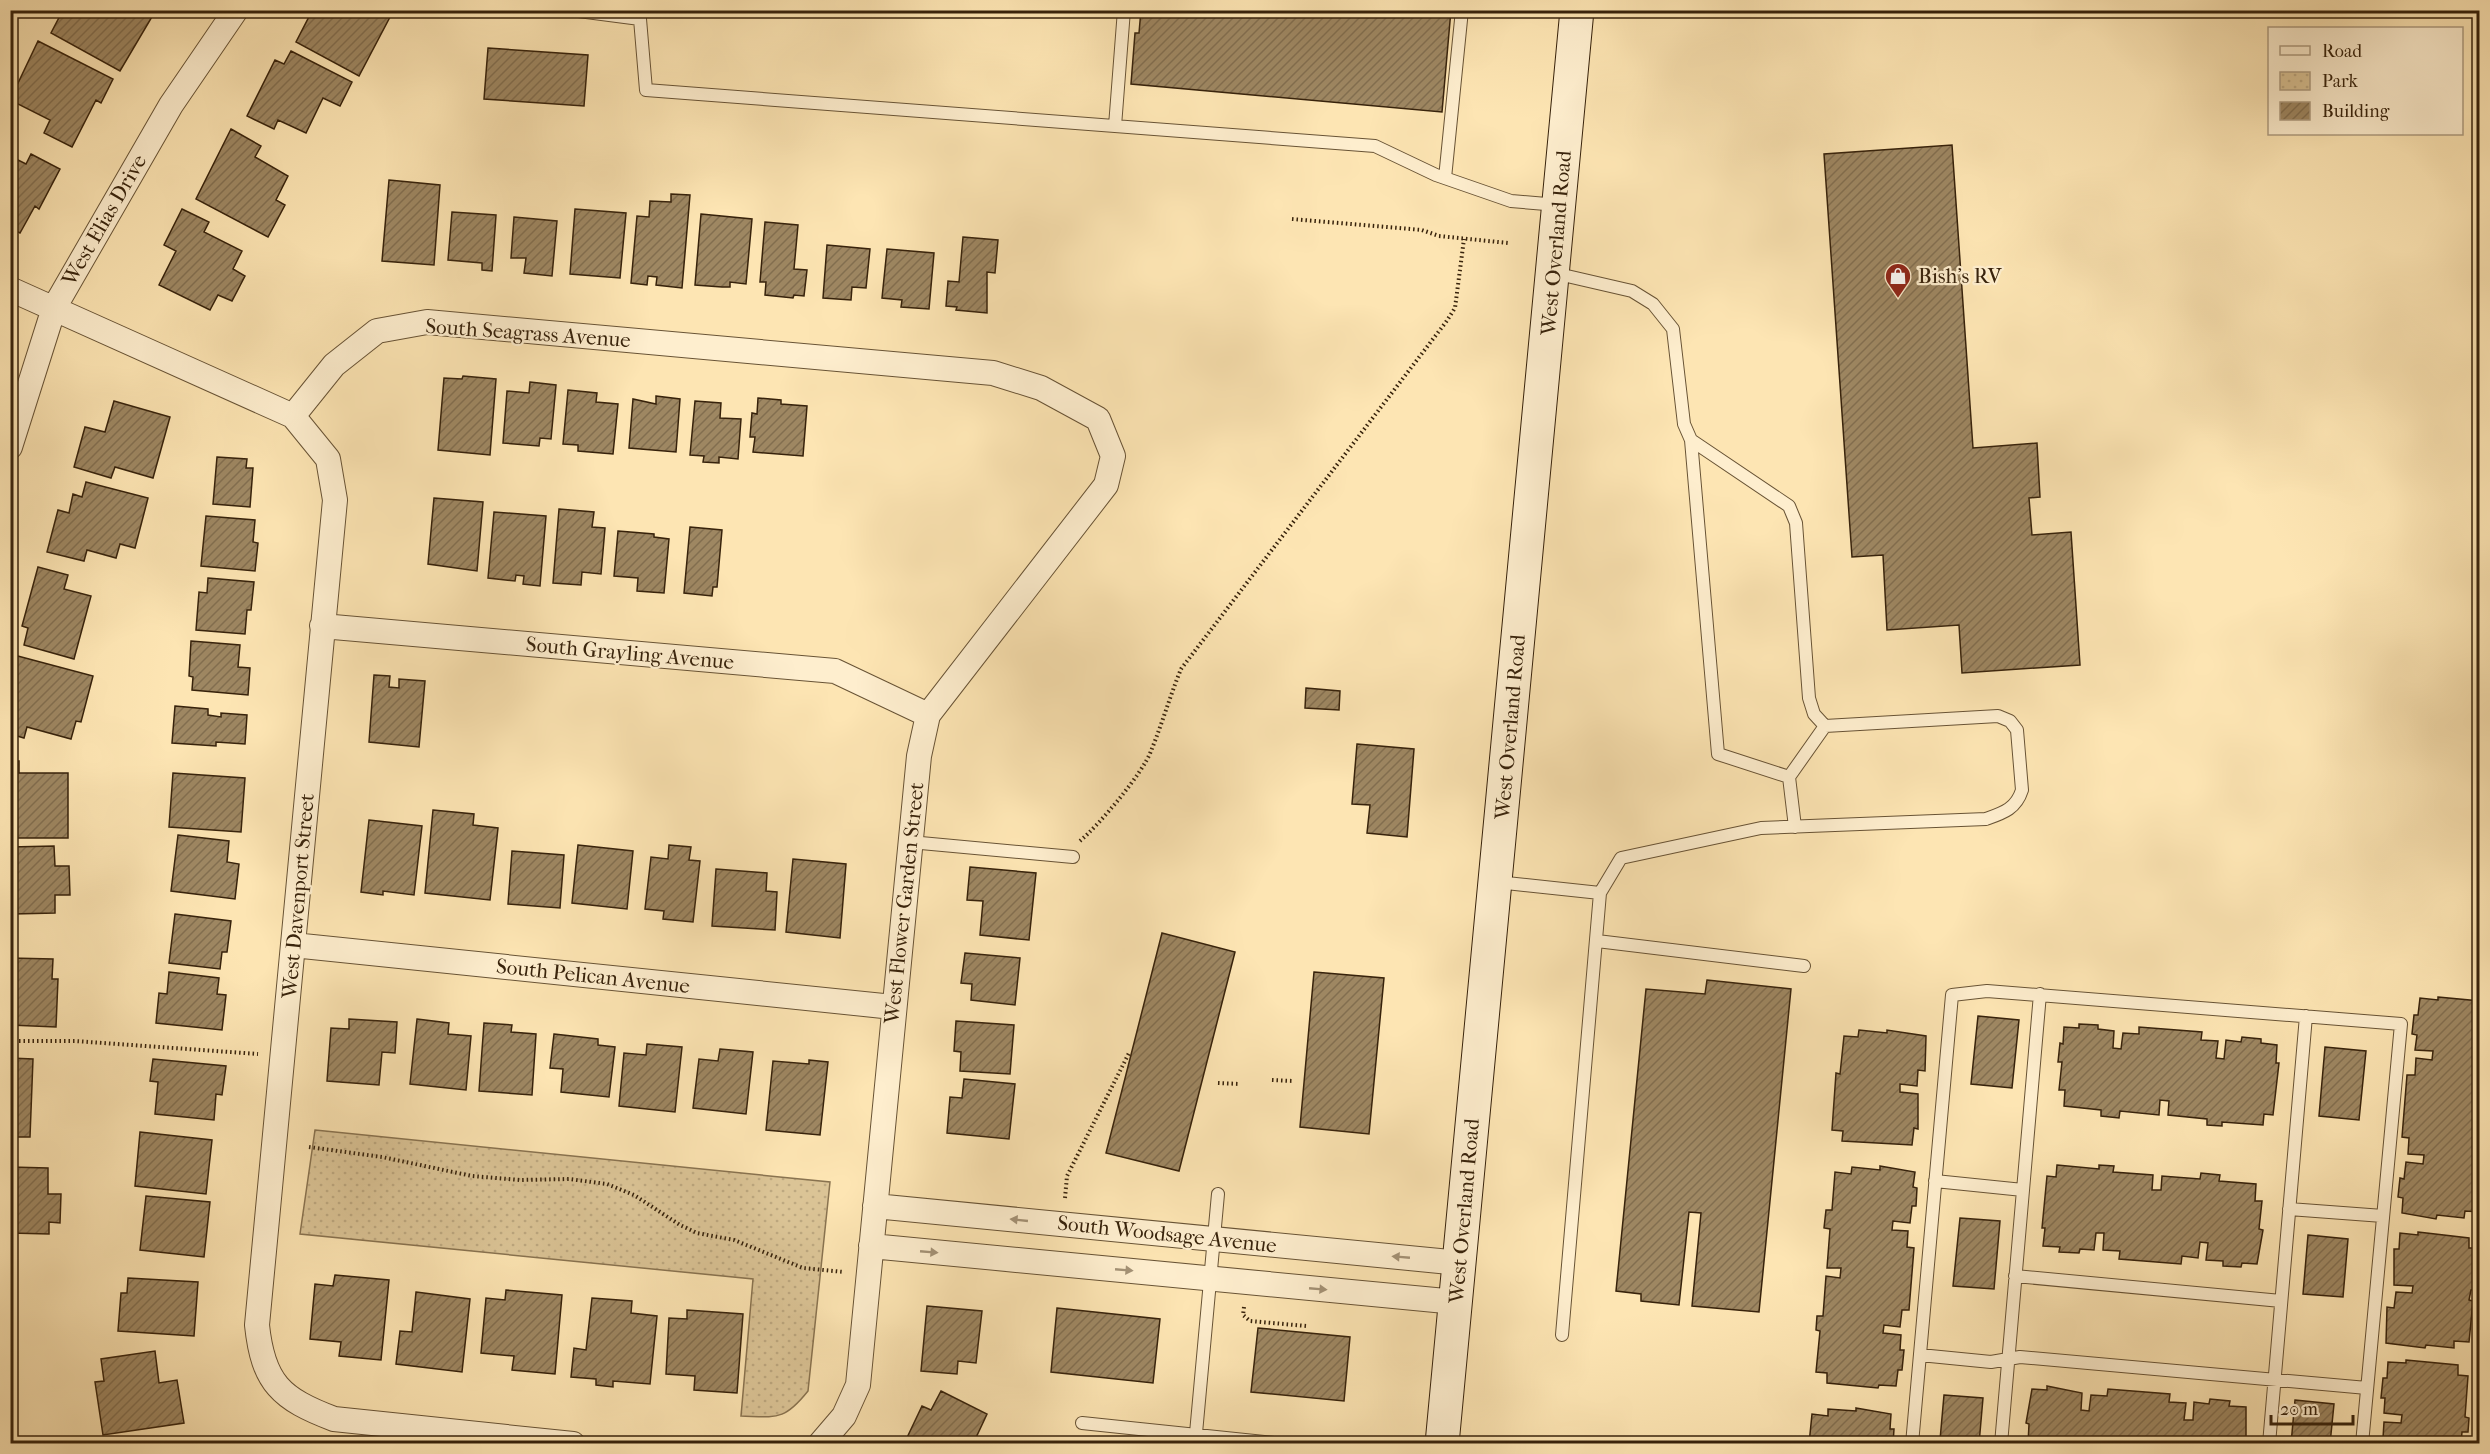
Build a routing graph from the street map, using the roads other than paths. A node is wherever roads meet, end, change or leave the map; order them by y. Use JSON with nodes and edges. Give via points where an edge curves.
{"nodes":[{"id":1,"x":236,"y":10,"type":"edge"},
{"id":2,"x":572,"y":10,"type":"edge"},
{"id":3,"x":1124,"y":10,"type":"edge"},
{"id":4,"x":1462,"y":10,"type":"edge"},
{"id":5,"x":1577,"y":10,"type":"edge"},
{"id":6,"x":1115,"y":126,"type":"junction"},
{"id":7,"x":1445,"y":178,"type":"junction"},
{"id":8,"x":1560,"y":205,"type":"junction"},
{"id":9,"x":1553,"y":273,"type":"junction"},
{"id":10,"x":10,"y":289,"type":"edge"},
{"id":11,"x":54,"y":308,"type":"junction"},
{"id":12,"x":293,"y":416,"type":"junction"},
{"id":13,"x":1098,"y":419,"type":"joint"},
{"id":14,"x":1691,"y":440,"type":"junction"},
{"id":15,"x":10,"y":447,"type":"edge"},
{"id":16,"x":322,"y":626,"type":"junction"},
{"id":17,"x":928,"y":715,"type":"junction"},
{"id":18,"x":1825,"y":726,"type":"junction"},
{"id":19,"x":1789,"y":777,"type":"junction"},
{"id":20,"x":1795,"y":827,"type":"junction"},
{"id":21,"x":910,"y":842,"type":"junction"},
{"id":22,"x":1073,"y":857,"type":"road end"},
{"id":23,"x":1495,"y":882,"type":"junction"},
{"id":24,"x":1600,"y":893,"type":"junction"},
{"id":25,"x":1597,"y":941,"type":"junction"},
{"id":26,"x":293,"y":945,"type":"junction"},
{"id":27,"x":1804,"y":966,"type":"dead end"},
{"id":28,"x":2040,"y":994,"type":"junction"},
{"id":29,"x":893,"y":1007,"type":"junction"},
{"id":30,"x":2306,"y":1016,"type":"junction"},
{"id":31,"x":1935,"y":1181,"type":"junction"},
{"id":32,"x":2023,"y":1190,"type":"junction"},
{"id":33,"x":1218,"y":1194,"type":"dead end"},
{"id":34,"x":875,"y":1206,"type":"junction"},
{"id":35,"x":2289,"y":1209,"type":"junction"},
{"id":36,"x":2383,"y":1216,"type":"junction"},
{"id":37,"x":1214,"y":1239,"type":"junction"},
{"id":38,"x":871,"y":1246,"type":"junction"},
{"id":39,"x":1460,"y":1263,"type":"junction"},
{"id":40,"x":2015,"y":1276,"type":"junction"},
{"id":41,"x":1210,"y":1278,"type":"junction"},
{"id":42,"x":2281,"y":1301,"type":"junction"},
{"id":43,"x":1456,"y":1302,"type":"junction"},
{"id":44,"x":1562,"y":1335,"type":"dead end"},
{"id":45,"x":1920,"y":1356,"type":"junction"},
{"id":46,"x":2008,"y":1359,"type":"junction"},
{"id":47,"x":2274,"y":1380,"type":"junction"},
{"id":48,"x":2367,"y":1388,"type":"junction"},
{"id":49,"x":1082,"y":1423,"type":"dead end"},
{"id":50,"x":1195,"y":1440,"type":"edge"},
{"id":51,"x":822,"y":1442,"type":"edge"},
{"id":52,"x":573,"y":1443,"type":"edge"},
{"id":53,"x":1283,"y":1443,"type":"edge"},
{"id":54,"x":1442,"y":1443,"type":"edge"},
{"id":55,"x":1912,"y":1443,"type":"edge"},
{"id":56,"x":2001,"y":1443,"type":"edge"},
{"id":57,"x":2269,"y":1443,"type":"edge"},
{"id":58,"x":2362,"y":1443,"type":"edge"}],
"edges":[{"from":1,"to":11,"type":"street","name":"West Elias Drive","via":[[171,105]]},
{"from":2,"to":6,"type":"lane","via":[[640,20],[646,90]]},
{"from":3,"to":6,"type":"lane"},
{"from":4,"to":7,"type":"lane"},
{"from":5,"to":8,"type":"street","name":"West Overland Road"},
{"from":6,"to":7,"type":"lane","via":[[1375,146]]},
{"from":7,"to":8,"type":"lane","via":[[1511,201]]},
{"from":8,"to":9,"type":"street","name":"West Overland Road"},
{"from":9,"to":14,"type":"lane","via":[[1632,291],[1653,304],[1673,329],[1684,424]]},
{"from":9,"to":23,"type":"street","name":"West Overland Road"},
{"from":10,"to":11,"type":"street"},
{"from":11,"to":12,"type":"street"},
{"from":11,"to":15,"type":"street","name":"West Elias Drive"},
{"from":12,"to":13,"type":"street","name":"South Seagrass Avenue","via":[[334,365],[377,331],[427,322],[993,373],[1041,387]]},
{"from":12,"to":16,"type":"street","name":"West Davenport Street","via":[[328,459],[335,500]]},
{"from":13,"to":17,"type":"street","name":"West Flower Garden Street","via":[[1113,456],[1106,485]]},
{"from":14,"to":18,"type":"lane","via":[[1790,506],[1796,523],[1809,698],[1814,714]]},
{"from":14,"to":19,"type":"lane","via":[[1718,754]]},
{"from":16,"to":17,"type":"street","name":"South Grayling Avenue","via":[[836,670]]},
{"from":16,"to":26,"type":"street","name":"West Davenport Street"},
{"from":17,"to":21,"type":"street","name":"West Flower Garden Street","via":[[919,756]]},
{"from":18,"to":19,"type":"lane"},
{"from":18,"to":20,"type":"lane","via":[[1998,716],[2017,730],[2022,790],[2010,810],[1986,819]]},
{"from":19,"to":20,"type":"lane"},
{"from":20,"to":24,"type":"lane","via":[[1761,828],[1621,858]]},
{"from":21,"to":22,"type":"lane"},
{"from":21,"to":29,"type":"street","name":"West Flower Garden Street"},
{"from":23,"to":24,"type":"lane"},
{"from":23,"to":39,"type":"street","name":"West Overland Road"},
{"from":24,"to":25,"type":"lane"},
{"from":25,"to":27,"type":"lane"},
{"from":25,"to":44,"type":"lane"},
{"from":26,"to":29,"type":"street","name":"South Pelican Avenue"},
{"from":26,"to":52,"type":"street","name":"West Davenport Street","via":[[257,1325],[260,1356],[276,1385],[301,1407],[334,1419]]},
{"from":28,"to":30,"type":"lane"},
{"from":28,"to":31,"type":"lane","via":[[1987,991],[1952,995]]},
{"from":28,"to":32,"type":"lane"},
{"from":29,"to":34,"type":"street","name":"West Flower Garden Street"},
{"from":30,"to":35,"type":"lane"},
{"from":30,"to":36,"type":"lane","via":[[2401,1024]]},
{"from":31,"to":32,"type":"lane"},
{"from":31,"to":45,"type":"lane"},
{"from":32,"to":40,"type":"lane"},
{"from":33,"to":37,"type":"lane"},
{"from":37,"to":34,"type":"street","name":"South Woodsage Avenue","one_way":true},
{"from":34,"to":38,"type":"street","name":"West Flower Garden Street"},
{"from":35,"to":36,"type":"lane"},
{"from":35,"to":42,"type":"lane"},
{"from":36,"to":48,"type":"lane"},
{"from":39,"to":37,"type":"street","name":"South Woodsage Avenue","one_way":true},
{"from":37,"to":41,"type":"lane"},
{"from":38,"to":41,"type":"street","name":"South Woodsage Avenue","one_way":true},
{"from":38,"to":51,"type":"street","name":"West Flower Garden Street","via":[[858,1385],[844,1416]]},
{"from":39,"to":43,"type":"street","name":"West Overland Road"},
{"from":40,"to":42,"type":"lane"},
{"from":40,"to":46,"type":"lane"},
{"from":41,"to":43,"type":"street","name":"South Woodsage Avenue","one_way":true},
{"from":41,"to":50,"type":"lane"},
{"from":42,"to":47,"type":"lane"},
{"from":43,"to":54,"type":"street","name":"West Overland Road"},
{"from":45,"to":46,"type":"lane","via":[[1991,1362]]},
{"from":45,"to":55,"type":"lane"},
{"from":46,"to":47,"type":"lane"},
{"from":46,"to":56,"type":"lane"},
{"from":47,"to":48,"type":"lane"},
{"from":47,"to":57,"type":"lane"},
{"from":48,"to":58,"type":"lane"},
{"from":49,"to":50,"type":"lane"},
{"from":50,"to":53,"type":"lane"}]}
